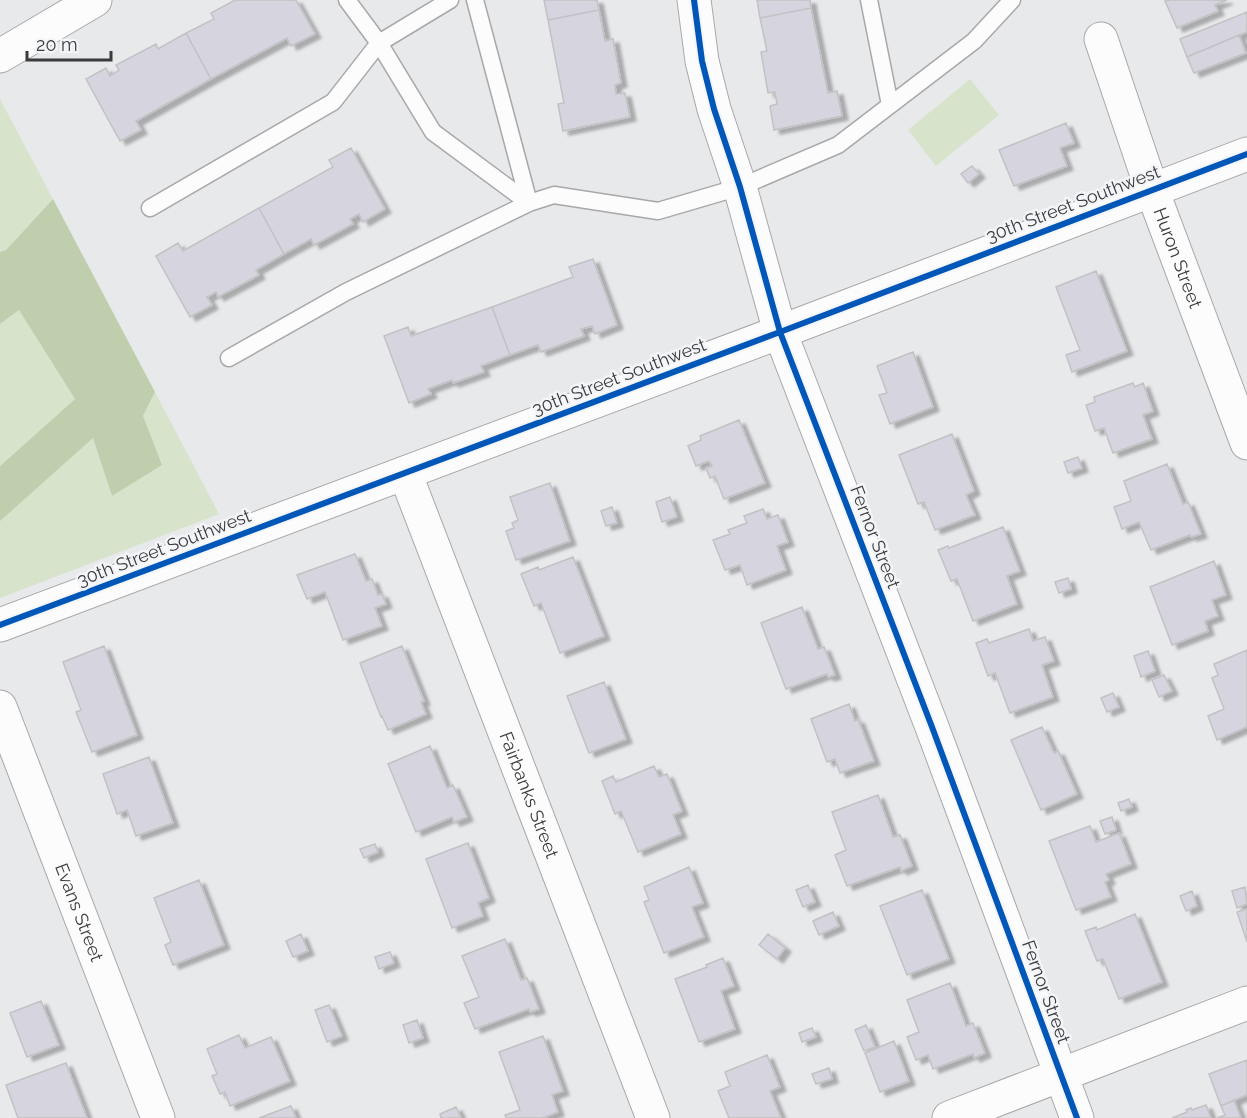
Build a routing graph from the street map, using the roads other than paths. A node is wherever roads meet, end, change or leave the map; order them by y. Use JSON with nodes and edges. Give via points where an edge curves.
{"nodes":[{"id":1,"x":95,"y":0,"type":"edge"},
{"id":2,"x":347,"y":0,"type":"edge"},
{"id":3,"x":450,"y":0,"type":"edge"},
{"id":4,"x":475,"y":0,"type":"edge"},
{"id":5,"x":694,"y":0,"type":"edge"},
{"id":6,"x":869,"y":0,"type":"edge"},
{"id":7,"x":1012,"y":0,"type":"edge"},
{"id":8,"x":1101,"y":39,"type":"dead end"},
{"id":9,"x":379,"y":43,"type":"junction"},
{"id":10,"x":0,"y":56,"type":"edge"},
{"id":11,"x":890,"y":105,"type":"junction"},
{"id":12,"x":1247,"y":154,"type":"edge"},
{"id":13,"x":740,"y":187,"type":"junction"},
{"id":14,"x":1152,"y":190,"type":"junction"},
{"id":15,"x":529,"y":203,"type":"junction"},
{"id":16,"x":150,"y":208,"type":"dead end"},
{"id":17,"x":780,"y":332,"type":"junction"},
{"id":18,"x":229,"y":358,"type":"dead end"},
{"id":19,"x":1247,"y":443,"type":"edge"},
{"id":20,"x":405,"y":473,"type":"junction"},
{"id":21,"x":0,"y":625,"type":"edge"},
{"id":22,"x":0,"y":707,"type":"edge"},
{"id":23,"x":1247,"y":1003,"type":"edge"},
{"id":24,"x":1061,"y":1075,"type":"junction"},
{"id":25,"x":158,"y":1118,"type":"edge"},
{"id":26,"x":653,"y":1118,"type":"edge"},
{"id":27,"x":949,"y":1118,"type":"edge"},
{"id":28,"x":1077,"y":1118,"type":"edge"}],
"edges":[{"from":1,"to":10,"type":"street"},
{"from":2,"to":9,"type":"lane"},
{"from":3,"to":9,"type":"lane"},
{"from":4,"to":15,"type":"lane"},
{"from":5,"to":13,"type":"street","name":"Fernor Street","via":[[702,61]]},
{"from":6,"to":11,"type":"lane"},
{"from":7,"to":11,"type":"lane","via":[[974,41]]},
{"from":8,"to":14,"type":"street","name":"Huron Street"},
{"from":9,"to":15,"type":"lane","via":[[433,132]]},
{"from":9,"to":16,"type":"lane","via":[[333,102]]},
{"from":11,"to":13,"type":"lane","via":[[837,145]]},
{"from":12,"to":14,"type":"street","name":"30th Street Southwest"},
{"from":13,"to":15,"type":"lane","via":[[657,211],[554,195]]},
{"from":13,"to":17,"type":"street","name":"Fernor Street"},
{"from":14,"to":17,"type":"street","name":"30th Street Southwest"},
{"from":14,"to":19,"type":"street","name":"Huron Street"},
{"from":15,"to":18,"type":"lane","via":[[346,292]]},
{"from":17,"to":20,"type":"street","name":"30th Street Southwest"},
{"from":17,"to":24,"type":"street","name":"Fernor Street"},
{"from":20,"to":21,"type":"street","name":"30th Street Southwest"},
{"from":20,"to":26,"type":"street","name":"Fairbanks Street"},
{"from":22,"to":25,"type":"street","name":"Evans Street"},
{"from":23,"to":24,"type":"street"},
{"from":24,"to":27,"type":"street"},
{"from":24,"to":28,"type":"street","name":"Fernor Street"}]}
